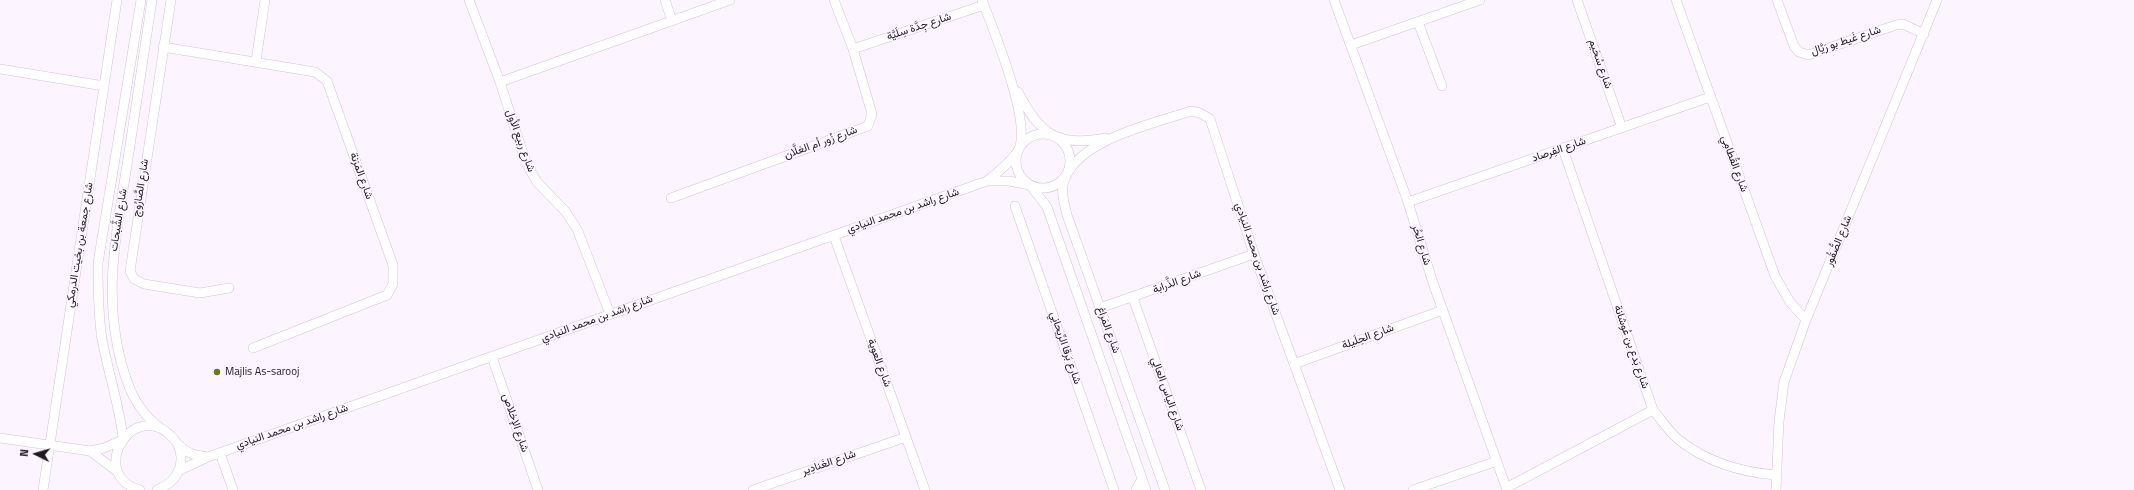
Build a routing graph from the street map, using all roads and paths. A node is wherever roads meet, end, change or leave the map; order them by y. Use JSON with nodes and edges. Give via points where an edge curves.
{"nodes":[{"id":1,"x":117,"y":0,"type":"edge"},
{"id":2,"x":141,"y":0,"type":"edge"},
{"id":3,"x":152,"y":0,"type":"edge"},
{"id":4,"x":171,"y":0,"type":"edge"},
{"id":5,"x":265,"y":0,"type":"edge"},
{"id":6,"x":469,"y":0,"type":"edge"},
{"id":7,"x":665,"y":0,"type":"edge"},
{"id":8,"x":730,"y":0,"type":"edge"},
{"id":9,"x":834,"y":0,"type":"edge"},
{"id":10,"x":1334,"y":0,"type":"edge"},
{"id":11,"x":1480,"y":0,"type":"edge"},
{"id":12,"x":1577,"y":0,"type":"edge"},
{"id":13,"x":1676,"y":0,"type":"edge"},
{"id":14,"x":1777,"y":0,"type":"edge"},
{"id":15,"x":1938,"y":0,"type":"edge"},
{"id":16,"x":983,"y":3,"type":"edge"},
{"id":17,"x":672,"y":21,"type":"junction"},
{"id":18,"x":1418,"y":22,"type":"junction"},
{"id":19,"x":1924,"y":34,"type":"junction"},
{"id":20,"x":1350,"y":45,"type":"junction"},
{"id":21,"x":163,"y":47,"type":"junction"},
{"id":22,"x":853,"y":49,"type":"junction"},
{"id":23,"x":256,"y":61,"type":"junction"},
{"id":24,"x":0,"y":69,"type":"edge"},
{"id":25,"x":1010,"y":76,"type":"junction"},
{"id":26,"x":500,"y":82,"type":"junction"},
{"id":27,"x":104,"y":86,"type":"junction"},
{"id":28,"x":1442,"y":86,"type":"dead end"},
{"id":29,"x":1710,"y":97,"type":"junction"},
{"id":30,"x":1622,"y":128,"type":"junction"},
{"id":31,"x":1118,"y":136,"type":"junction"},
{"id":32,"x":1056,"y":138,"type":"junction"},
{"id":33,"x":1563,"y":149,"type":"junction"},
{"id":34,"x":1019,"y":150,"type":"junction"},
{"id":35,"x":1069,"y":169,"type":"junction"},
{"id":36,"x":987,"y":181,"type":"junction"},
{"id":37,"x":1030,"y":185,"type":"junction"},
{"id":38,"x":123,"y":194,"type":"junction"},
{"id":39,"x":140,"y":197,"type":"junction"},
{"id":40,"x":671,"y":198,"type":"dead end"},
{"id":41,"x":1408,"y":202,"type":"junction"},
{"id":42,"x":1015,"y":206,"type":"dead end"},
{"id":43,"x":834,"y":236,"type":"junction"},
{"id":44,"x":1254,"y":254,"type":"junction"},
{"id":45,"x":229,"y":288,"type":"dead end"},
{"id":46,"x":1133,"y":298,"type":"junction"},
{"id":47,"x":1100,"y":308,"type":"junction"},
{"id":48,"x":1443,"y":310,"type":"junction"},
{"id":49,"x":610,"y":314,"type":"junction"},
{"id":50,"x":1806,"y":320,"type":"junction"},
{"id":51,"x":253,"y":348,"type":"dead end"},
{"id":52,"x":492,"y":357,"type":"junction"},
{"id":53,"x":1294,"y":364,"type":"junction"},
{"id":54,"x":1653,"y":410,"type":"junction"},
{"id":55,"x":160,"y":428,"type":"junction"},
{"id":56,"x":906,"y":437,"type":"junction"},
{"id":57,"x":0,"y":438,"type":"edge"},
{"id":58,"x":122,"y":440,"type":"junction"},
{"id":59,"x":176,"y":441,"type":"junction"},
{"id":60,"x":50,"y":446,"type":"junction"},
{"id":61,"x":90,"y":451,"type":"junction"},
{"id":62,"x":220,"y":453,"type":"junction"},
{"id":63,"x":208,"y":457,"type":"junction"},
{"id":64,"x":1497,"y":461,"type":"junction"},
{"id":65,"x":118,"y":472,"type":"junction"},
{"id":66,"x":176,"y":474,"type":"junction"},
{"id":67,"x":1775,"y":475,"type":"junction"},
{"id":68,"x":1142,"y":478,"type":"junction"},
{"id":69,"x":137,"y":489,"type":"edge"},
{"id":70,"x":1506,"y":489,"type":"edge"},
{"id":71,"x":43,"y":490,"type":"edge"},
{"id":72,"x":157,"y":490,"type":"edge"},
{"id":73,"x":174,"y":490,"type":"edge"},
{"id":74,"x":233,"y":490,"type":"edge"},
{"id":75,"x":538,"y":490,"type":"edge"},
{"id":76,"x":753,"y":490,"type":"edge"},
{"id":77,"x":925,"y":490,"type":"edge"},
{"id":78,"x":1114,"y":490,"type":"edge"},
{"id":79,"x":1136,"y":490,"type":"edge"},
{"id":80,"x":1146,"y":490,"type":"edge"},
{"id":81,"x":1165,"y":490,"type":"edge"},
{"id":82,"x":1201,"y":490,"type":"edge"},
{"id":83,"x":1340,"y":490,"type":"edge"},
{"id":84,"x":1414,"y":490,"type":"edge"},
{"id":85,"x":1776,"y":490,"type":"edge"}],
"edges":[{"from":1,"to":27,"type":"street","name":"شارع جمعة بن بخيت الدرمكي"},
{"from":2,"to":58,"type":"street","name":"شارع الشَّبحات","via":[[98,263],[102,339],[121,414]]},
{"from":3,"to":38,"type":"street","name":"شارع الشَّبحات"},
{"from":4,"to":21,"type":"street","name":"شارع الصَّارُوج"},
{"from":5,"to":23,"type":"street"},
{"from":6,"to":26,"type":"street","name":"شارع ربيع الأول"},
{"from":7,"to":17,"type":"street"},
{"from":8,"to":17,"type":"street"},
{"from":9,"to":22,"type":"street","name":"شارع زُور أم الغلَّان"},
{"from":10,"to":20,"type":"street","name":"شارع الحُر"},
{"from":11,"to":18,"type":"street"},
{"from":12,"to":30,"type":"street","name":"شارع سُحَيم"},
{"from":13,"to":29,"type":"street","name":"شارع القُطامِي"},
{"from":14,"to":19,"type":"street","name":"شارع غَيط بو رَيَّال","via":[[1794,46],[1799,52],[1808,55],[1896,24],[1903,24]]},
{"from":15,"to":19,"type":"street","name":"شارع الصُّقُور"},
{"from":16,"to":22,"type":"street","name":"شارع جِدَّة سِلَيَّة"},
{"from":16,"to":25,"type":"street"},
{"from":17,"to":26,"type":"street"},
{"from":18,"to":20,"type":"street"},
{"from":18,"to":28,"type":"street"},
{"from":19,"to":50,"type":"street","name":"شارع الصُّقُور"},
{"from":20,"to":41,"type":"street","name":"شارع الحُر"},
{"from":21,"to":23,"type":"street","name":"شارع المَزنة"},
{"from":21,"to":39,"type":"street","name":"شارع الصَّارُوج"},
{"from":22,"to":40,"type":"street","name":"شارع زُور أم الغلَّان","via":[[872,114],[868,126]]},
{"from":23,"to":51,"type":"street","name":"شارع المَزنة","via":[[316,72],[327,81],[393,265],[393,284],[387,295]]},
{"from":24,"to":27,"type":"street"},
{"from":25,"to":32,"type":"street","via":[[1032,118]]},
{"from":25,"to":34,"type":"street","via":[[1020,117]]},
{"from":26,"to":49,"type":"street","name":"شارع ربيع الأول","via":[[526,164],[537,182],[565,211],[577,229]]},
{"from":27,"to":60,"type":"street","name":"شارع جمعة بن بخيت الدرمكي"},
{"from":29,"to":30,"type":"street","name":"شارع الفِرصاد"},
{"from":29,"to":50,"type":"street","name":"شارع القُطامِي","via":[[1775,276],[1790,302]]},
{"from":30,"to":33,"type":"street","name":"شارع الفِرصاد"},
{"from":31,"to":32,"type":"street","name":"شارع راشد بن محمد النيادي","via":[[1081,143]]},
{"from":31,"to":35,"type":"street","name":"شارع راشد بن محمد النيادي","via":[[1085,153]]},
{"from":31,"to":44,"type":"street","name":"شارع راشد بن محمد النيادي","via":[[1191,111],[1210,119]]},
{"from":32,"to":34,"type":"street","via":[[1046,134],[1035,136],[1025,141]]},
{"from":32,"to":35,"type":"street","via":[[1065,146],[1070,157]]},
{"from":33,"to":41,"type":"street","name":"شارع الفِرصاد"},
{"from":33,"to":54,"type":"street","name":"شارع بَدع بن عُوشانة"},
{"from":34,"to":36,"type":"street","name":"شارع راشد بن محمد النيادي"},
{"from":34,"to":37,"type":"street","via":[[1016,160],[1018,170],[1022,179]]},
{"from":35,"to":37,"type":"street","via":[[1065,178],[1053,186],[1039,188]]},
{"from":35,"to":47,"type":"street","name":"شارع المَراغ","via":[[1063,186],[1067,215]]},
{"from":36,"to":37,"type":"street","name":"شارع راشد بن محمد النيادي","via":[[1009,181]]},
{"from":36,"to":43,"type":"street","name":"شارع راشد بن محمد النيادي"},
{"from":37,"to":68,"type":"street","name":"شارع المَراغ","via":[[1047,207]]},
{"from":38,"to":39,"type":"street"},
{"from":38,"to":55,"type":"street","name":"شارع الشَّبحات","via":[[111,275],[114,329],[130,392],[141,411]]},
{"from":39,"to":45,"type":"street","name":"شارع الصَّارُوج","via":[[129,264],[134,279],[144,284],[200,293]]},
{"from":41,"to":48,"type":"street","name":"شارع الحُر"},
{"from":42,"to":78,"type":"street","name":"شارع بَرقا الرِّيحانِي"},
{"from":43,"to":49,"type":"street","name":"شارع راشد بن محمد النيادي"},
{"from":43,"to":56,"type":"street","name":"شارع العوية"},
{"from":44,"to":46,"type":"street","name":"شارع الذَّرابة"},
{"from":44,"to":53,"type":"street","name":"شارع راشد بن محمد النيادي"},
{"from":46,"to":47,"type":"street","name":"شارع الذَّرابة"},
{"from":46,"to":82,"type":"street","name":"شارع الياس العالِي"},
{"from":47,"to":81,"type":"street","name":"شارع المَراغ"},
{"from":48,"to":53,"type":"street","name":"شارع الحِلَيلة"},
{"from":48,"to":64,"type":"street","name":"شارع الحُر"},
{"from":49,"to":52,"type":"street","name":"شارع راشد بن محمد النيادي"},
{"from":50,"to":67,"type":"street","name":"شارع الصُّقُور","via":[[1784,382]]},
{"from":52,"to":62,"type":"street","name":"شارع راشد بن محمد النيادي"},
{"from":52,"to":75,"type":"street","name":"شارع الإخلاص"},
{"from":53,"to":83,"type":"street","name":"شارع راشد بن محمد النيادي"},
{"from":54,"to":67,"type":"street","name":"شارع بَدع بن عُوشانة","via":[[1678,439],[1697,452],[1736,469]]},
{"from":54,"to":70,"type":"street"},
{"from":55,"to":58,"type":"street","via":[[140,427],[131,431]]},
{"from":55,"to":59,"type":"street","name":"شارع الشَّبحات"},
{"from":56,"to":76,"type":"street","name":"شارع الغَنادِير"},
{"from":56,"to":77,"type":"street","name":"شارع العوية"},
{"from":57,"to":60,"type":"street"},
{"from":58,"to":61,"type":"street"},
{"from":58,"to":65,"type":"street","name":"شارع الشَّبحات","via":[[116,451]]},
{"from":59,"to":63,"type":"street","name":"شارع راشد بن محمد النيادي","via":[[192,455]]},
{"from":59,"to":66,"type":"street","via":[[181,456]]},
{"from":60,"to":61,"type":"street"},
{"from":60,"to":71,"type":"street","name":"شارع جمعة بن بخيت الدرمكي"},
{"from":61,"to":65,"type":"street"},
{"from":62,"to":63,"type":"street","name":"شارع راشد بن محمد النيادي"},
{"from":62,"to":74,"type":"street"},
{"from":63,"to":66,"type":"street","name":"شارع راشد بن محمد النيادي"},
{"from":64,"to":70,"type":"street","name":"شارع الحُر"},
{"from":64,"to":84,"type":"street"},
{"from":65,"to":69,"type":"street","via":[[128,484]]},
{"from":66,"to":72,"type":"street","name":"شارع راشد بن محمد النيادي","via":[[167,486]]},
{"from":66,"to":73,"type":"street"},
{"from":67,"to":85,"type":"street","name":"شارع الصُّقُور"},
{"from":68,"to":79,"type":"street"},
{"from":68,"to":80,"type":"street","name":"شارع المَراغ"}]}
